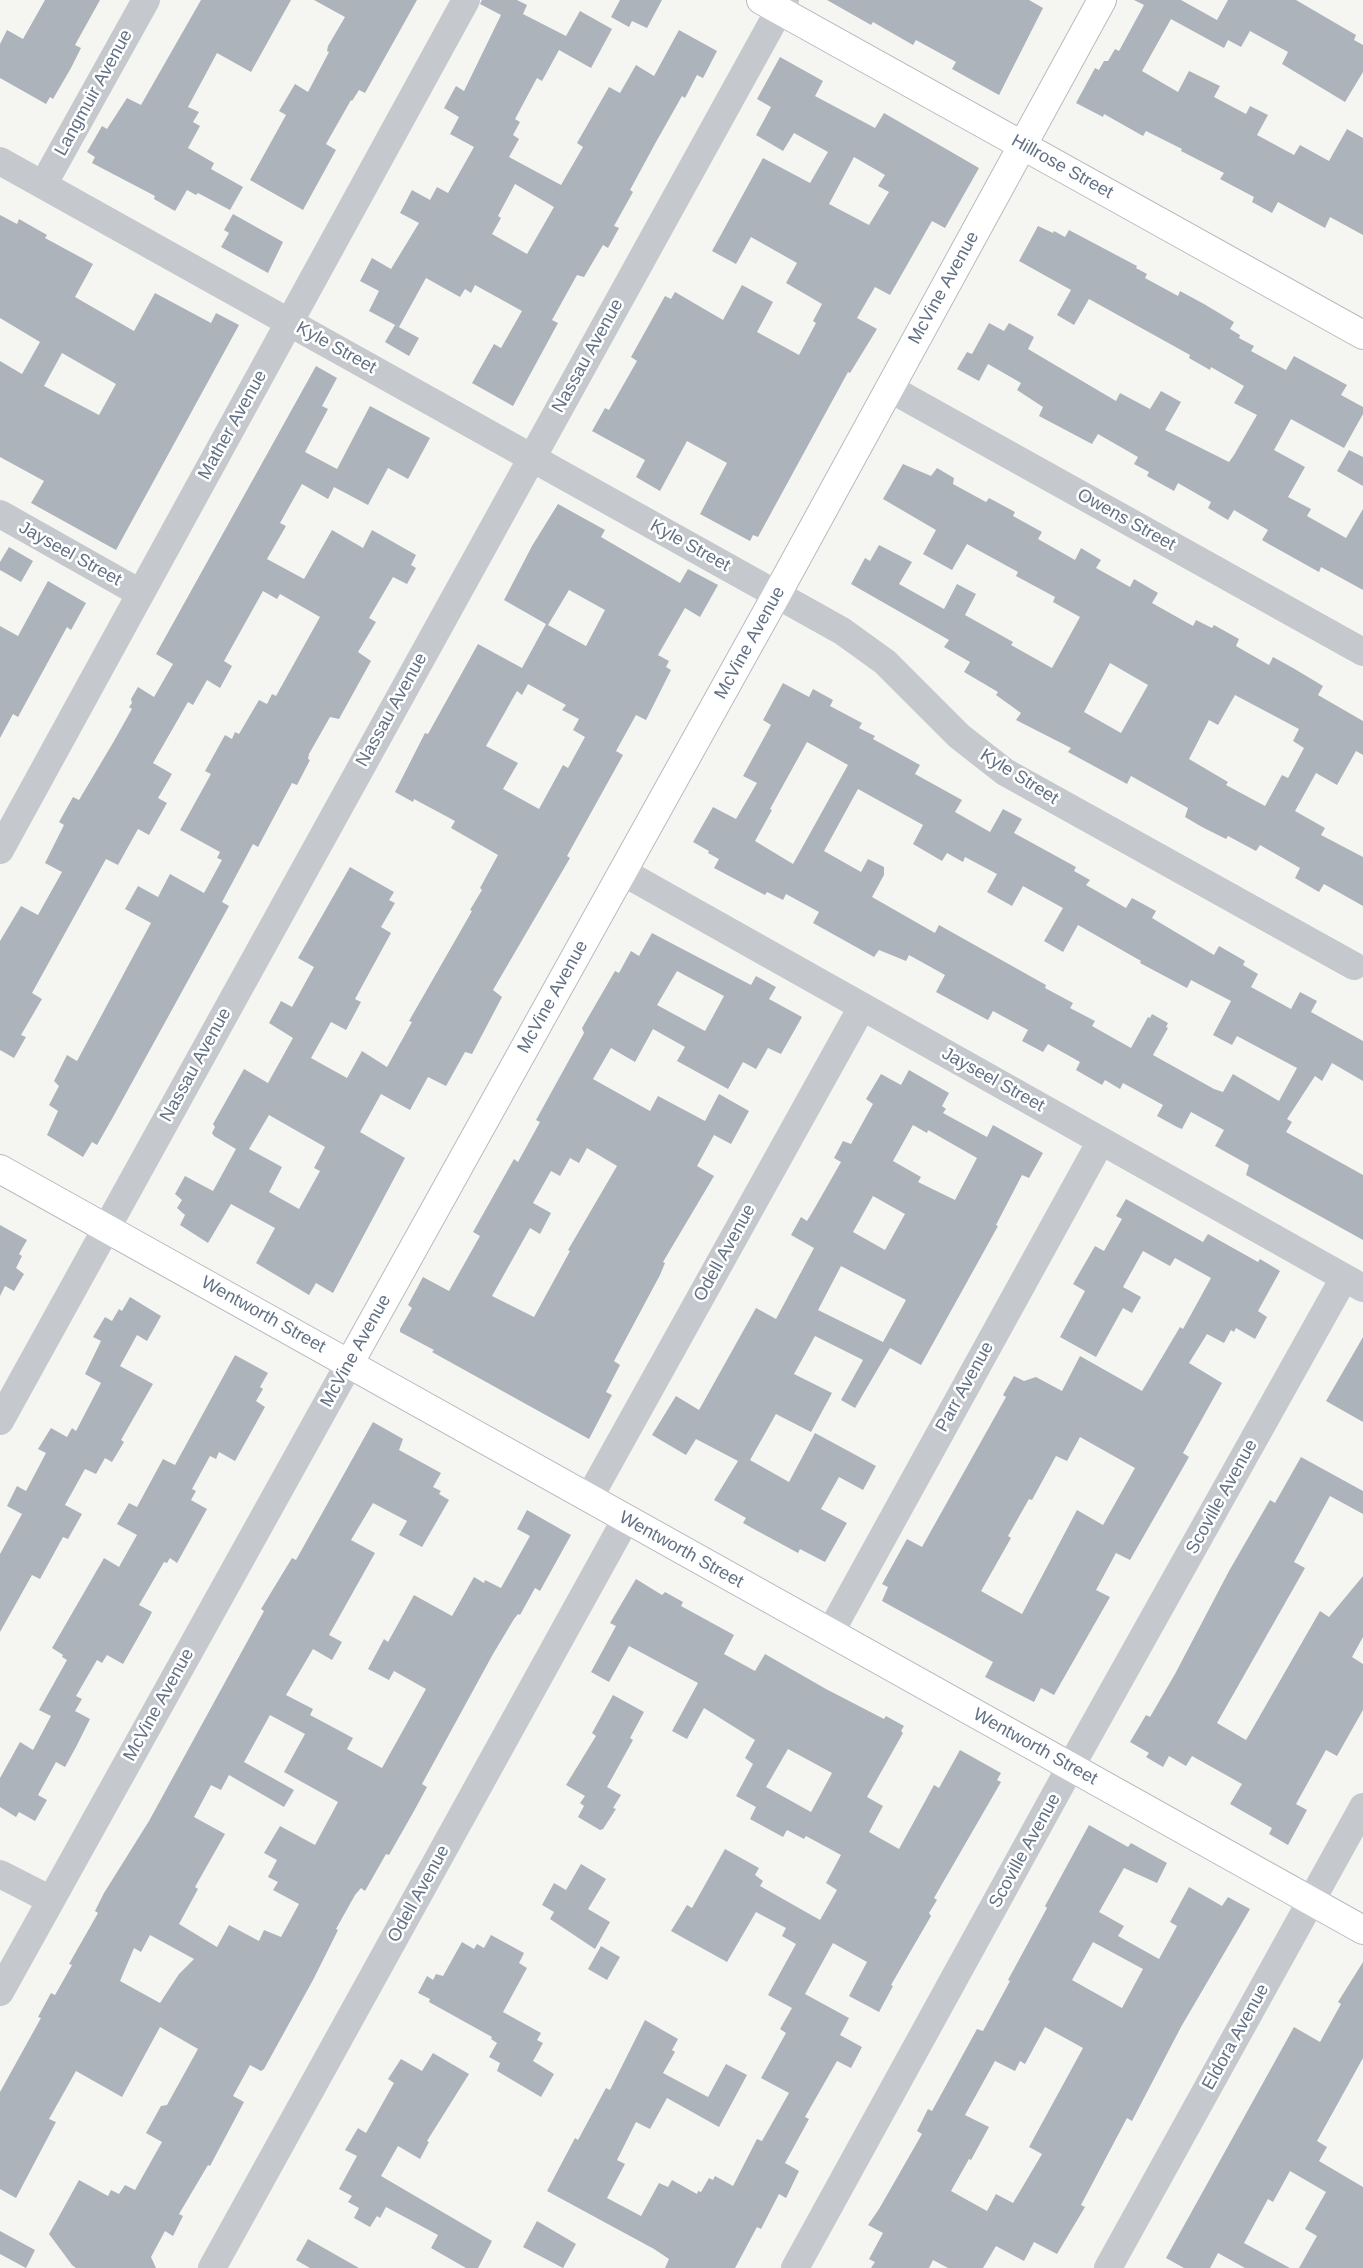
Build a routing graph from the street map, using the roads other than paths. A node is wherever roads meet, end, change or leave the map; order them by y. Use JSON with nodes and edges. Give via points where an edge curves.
{"nodes":[{"id":1,"x":146,"y":0,"type":"edge"},
{"id":2,"x":466,"y":0,"type":"edge"},
{"id":3,"x":1102,"y":0,"type":"edge"},
{"id":4,"x":775,"y":3,"type":"edge"},
{"id":5,"x":1023,"y":145,"type":"junction"},
{"id":6,"x":0,"y":161,"type":"edge"},
{"id":7,"x":43,"y":185,"type":"junction"},
{"id":8,"x":290,"y":322,"type":"junction"},
{"id":9,"x":1363,"y":335,"type":"edge"},
{"id":10,"x":889,"y":388,"type":"junction"},
{"id":11,"x":532,"y":457,"type":"junction"},
{"id":12,"x":0,"y":514,"type":"edge"},
{"id":13,"x":140,"y":593,"type":"junction"},
{"id":14,"x":777,"y":594,"type":"junction"},
{"id":15,"x":1363,"y":652,"type":"edge"},
{"id":16,"x":0,"y":850,"type":"edge"},
{"id":17,"x":623,"y":872,"type":"junction"},
{"id":18,"x":1354,"y":966,"type":"dead end"},
{"id":19,"x":862,"y":1007,"type":"junction"},
{"id":20,"x":1101,"y":1141,"type":"junction"},
{"id":21,"x":0,"y":1169,"type":"edge"},
{"id":22,"x":106,"y":1228,"type":"junction"},
{"id":23,"x":1354,"y":1283,"type":"edge"},
{"id":24,"x":349,"y":1364,"type":"junction"},
{"id":25,"x":0,"y":1421,"type":"edge"},
{"id":26,"x":589,"y":1498,"type":"junction"},
{"id":27,"x":626,"y":1520,"type":"junction"},
{"id":28,"x":830,"y":1633,"type":"junction"},
{"id":29,"x":1071,"y":1766,"type":"junction"},
{"id":30,"x":1363,"y":1806,"type":"edge"},
{"id":31,"x":0,"y":1874,"type":"edge"},
{"id":32,"x":51,"y":1900,"type":"junction"},
{"id":33,"x":1310,"y":1900,"type":"junction"},
{"id":34,"x":1363,"y":1930,"type":"edge"},
{"id":35,"x":0,"y":1992,"type":"edge"},
{"id":36,"x":212,"y":2268,"type":"edge"},
{"id":37,"x":795,"y":2268,"type":"edge"},
{"id":38,"x":1108,"y":2268,"type":"edge"}],
"edges":[{"from":1,"to":7,"type":"street","name":"Langmuir Avenue"},
{"from":2,"to":8,"type":"street","name":"Mather Avenue"},
{"from":3,"to":5,"type":"street","name":"McVine Avenue"},
{"from":4,"to":5,"type":"street","name":"Hillrose Street"},
{"from":4,"to":11,"type":"street","name":"Nassau Avenue"},
{"from":5,"to":9,"type":"street","name":"Hillrose Street"},
{"from":5,"to":10,"type":"street","name":"McVine Avenue"},
{"from":6,"to":7,"type":"street","name":"Kyle Street"},
{"from":7,"to":8,"type":"street","name":"Kyle Street"},
{"from":8,"to":11,"type":"street","name":"Kyle Street"},
{"from":8,"to":13,"type":"street","name":"Mather Avenue"},
{"from":10,"to":14,"type":"street","name":"McVine Avenue"},
{"from":10,"to":15,"type":"street","name":"Owens Street"},
{"from":11,"to":14,"type":"street","name":"Kyle Street"},
{"from":11,"to":22,"type":"street","name":"Nassau Avenue"},
{"from":12,"to":13,"type":"street","name":"Jayseel Street"},
{"from":13,"to":16,"type":"street","name":"Mather Avenue"},
{"from":14,"to":17,"type":"street","name":"McVine Avenue"},
{"from":14,"to":18,"type":"street","name":"Kyle Street","via":[[842,631],[886,662],[959,736],[1005,772]]},
{"from":17,"to":19,"type":"street","name":"Jayseel Street"},
{"from":17,"to":24,"type":"street","name":"McVine Avenue"},
{"from":19,"to":20,"type":"street","name":"Jayseel Street"},
{"from":19,"to":26,"type":"street","name":"Odell Avenue"},
{"from":20,"to":23,"type":"street","name":"Jayseel Street"},
{"from":20,"to":28,"type":"street","name":"Parr Avenue"},
{"from":21,"to":22,"type":"street","name":"Wentworth Street"},
{"from":22,"to":24,"type":"street","name":"Wentworth Street"},
{"from":22,"to":25,"type":"street","name":"Nassau Avenue"},
{"from":23,"to":29,"type":"street","name":"Scoville Avenue"},
{"from":24,"to":26,"type":"street","name":"Wentworth Street"},
{"from":24,"to":32,"type":"street","name":"McVine Avenue"},
{"from":26,"to":27,"type":"street","name":"Wentworth Street"},
{"from":27,"to":28,"type":"street","name":"Wentworth Street"},
{"from":27,"to":36,"type":"street","name":"Odell Avenue"},
{"from":28,"to":29,"type":"street","name":"Wentworth Street"},
{"from":29,"to":33,"type":"street","name":"Wentworth Street"},
{"from":29,"to":37,"type":"street","name":"Scoville Avenue"},
{"from":30,"to":33,"type":"street","name":"Eldora Avenue"},
{"from":31,"to":32,"type":"street"},
{"from":32,"to":35,"type":"street","name":"McVine Avenue"},
{"from":33,"to":34,"type":"street","name":"Wentworth Street"},
{"from":33,"to":38,"type":"street","name":"Eldora Avenue"}]}
